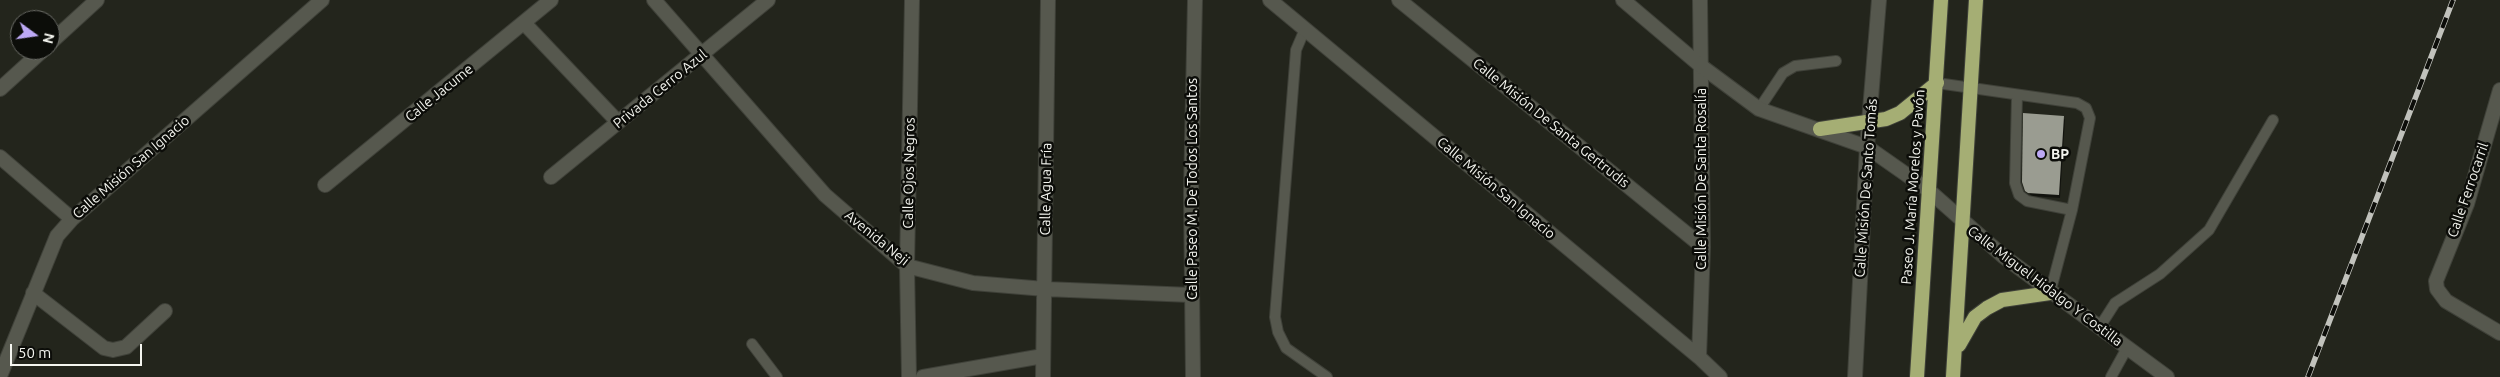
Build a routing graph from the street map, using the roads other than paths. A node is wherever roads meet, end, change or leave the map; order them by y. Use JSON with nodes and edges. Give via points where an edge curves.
{"nodes":[{"id":1,"x":98,"y":0,"type":"edge"},
{"id":2,"x":322,"y":0,"type":"edge"},
{"id":3,"x":551,"y":0,"type":"edge"},
{"id":4,"x":654,"y":0,"type":"edge"},
{"id":5,"x":768,"y":0,"type":"edge"},
{"id":6,"x":912,"y":0,"type":"edge"},
{"id":7,"x":1048,"y":0,"type":"edge"},
{"id":8,"x":1195,"y":0,"type":"edge"},
{"id":9,"x":1270,"y":0,"type":"edge"},
{"id":10,"x":1399,"y":0,"type":"edge"},
{"id":11,"x":1623,"y":0,"type":"edge"},
{"id":12,"x":1700,"y":0,"type":"edge"},
{"id":13,"x":1879,"y":0,"type":"edge"},
{"id":14,"x":1942,"y":0,"type":"edge"},
{"id":15,"x":1976,"y":0,"type":"edge"},
{"id":16,"x":1282,"y":5,"type":"edge"},
{"id":17,"x":525,"y":24,"type":"junction"},
{"id":18,"x":1305,"y":29,"type":"junction"},
{"id":19,"x":60,"y":34,"type":"edge"},
{"id":20,"x":702,"y":54,"type":"junction"},
{"id":21,"x":32,"y":60,"type":"edge"},
{"id":22,"x":1836,"y":60,"type":"dead end"},
{"id":23,"x":1700,"y":66,"type":"junction"},
{"id":24,"x":1937,"y":83,"type":"junction"},
{"id":25,"x":1970,"y":88,"type":"junction"},
{"id":26,"x":0,"y":89,"type":"edge"},
{"id":27,"x":2500,"y":90,"type":"edge"},
{"id":28,"x":2017,"y":96,"type":"junction"},
{"id":29,"x":1759,"y":109,"type":"junction"},
{"id":30,"x":2273,"y":120,"type":"dead end"},
{"id":31,"x":618,"y":122,"type":"junction"},
{"id":32,"x":1870,"y":122,"type":"junction"},
{"id":33,"x":1820,"y":129,"type":"junction"},
{"id":34,"x":1867,"y":147,"type":"junction"},
{"id":35,"x":0,"y":157,"type":"edge"},
{"id":36,"x":551,"y":177,"type":"dead end"},
{"id":37,"x":325,"y":185,"type":"dead end"},
{"id":38,"x":1927,"y":189,"type":"junction"},
{"id":39,"x":2072,"y":210,"type":"junction"},
{"id":40,"x":72,"y":218,"type":"junction"},
{"id":41,"x":1964,"y":223,"type":"junction"},
{"id":42,"x":1703,"y":247,"type":"junction"},
{"id":43,"x":907,"y":266,"type":"junction"},
{"id":44,"x":1045,"y":289,"type":"junction"},
{"id":45,"x":33,"y":293,"type":"junction"},
{"id":46,"x":2050,"y":293,"type":"junction"},
{"id":47,"x":1191,"y":295,"type":"junction"},
{"id":48,"x":165,"y":311,"type":"dead end"},
{"id":49,"x":2099,"y":328,"type":"junction"},
{"id":50,"x":2500,"y":333,"type":"edge"},
{"id":51,"x":752,"y":344,"type":"dead end"},
{"id":52,"x":2127,"y":348,"type":"junction"},
{"id":53,"x":1955,"y":353,"type":"junction"},
{"id":54,"x":1043,"y":356,"type":"junction"},
{"id":55,"x":1699,"y":357,"type":"junction"},
{"id":56,"x":0,"y":376,"type":"edge"},
{"id":57,"x":778,"y":377,"type":"edge"},
{"id":58,"x":909,"y":377,"type":"edge"},
{"id":59,"x":923,"y":377,"type":"edge"},
{"id":60,"x":1043,"y":377,"type":"edge"},
{"id":61,"x":1193,"y":377,"type":"edge"},
{"id":62,"x":1327,"y":377,"type":"edge"},
{"id":63,"x":1720,"y":377,"type":"edge"},
{"id":64,"x":1855,"y":377,"type":"edge"},
{"id":65,"x":1917,"y":377,"type":"edge"},
{"id":66,"x":1953,"y":377,"type":"edge"},
{"id":67,"x":2112,"y":377,"type":"edge"},
{"id":68,"x":2167,"y":377,"type":"edge"}],
"edges":[{"from":1,"to":19,"type":"street"},
{"from":2,"to":40,"type":"street","name":"Calle Misión San Ignacio"},
{"from":3,"to":17,"type":"street","name":"Calle Jacume"},
{"from":4,"to":20,"type":"street","name":"Avenida Neji"},
{"from":5,"to":20,"type":"street","name":"Privada Cerro Azul"},
{"from":6,"to":43,"type":"street","name":"Calle Ojos Negros"},
{"from":7,"to":44,"type":"street","name":"Calle Agua Fría"},
{"from":8,"to":47,"type":"street","name":"Calle Paseo M. De Todos Los Santos"},
{"from":9,"to":16,"type":"street","name":"Calle Misión San Ignacio"},
{"from":10,"to":42,"type":"street","name":"Calle Misión De Santa Gertrudis"},
{"from":11,"to":23,"type":"street","name":"Calle Miguel Hidalgo Y Costilla"},
{"from":12,"to":23,"type":"street","name":"Calle Misión De Santa Rosalía"},
{"from":13,"to":32,"type":"street","name":"Calle Misión De Santo Tomás"},
{"from":14,"to":24,"type":"highway","name":"Paseo J. María Morelos y Pavón"},
{"from":15,"to":25,"type":"highway"},
{"from":16,"to":18,"type":"street","name":"Calle Misión San Ignacio"},
{"from":17,"to":31,"type":"street"},
{"from":17,"to":37,"type":"street","name":"Calle Jacume"},
{"from":18,"to":55,"type":"street","name":"Calle Misión San Ignacio"},
{"from":18,"to":62,"type":"lane","via":[[1296,50],[1275,317],[1286,348]]},
{"from":20,"to":31,"type":"street","name":"Privada Cerro Azul"},
{"from":20,"to":43,"type":"street","name":"Avenida Neji","via":[[826,194]]},
{"from":21,"to":26,"type":"street"},
{"from":22,"to":29,"type":"lane","via":[[1795,66],[1783,74]]},
{"from":23,"to":29,"type":"street","name":"Calle Miguel Hidalgo Y Costilla"},
{"from":23,"to":42,"type":"street","name":"Calle Misión De Santa Rosalía"},
{"from":24,"to":25,"type":"lane"},
{"from":24,"to":32,"type":"highway","via":[[1900,112]]},
{"from":24,"to":38,"type":"highway","name":"Paseo J. María Morelos y Pavón"},
{"from":25,"to":28,"type":"lane"},
{"from":25,"to":41,"type":"highway"},
{"from":27,"to":50,"type":"street","name":"Calle Ferrocarril","via":[[2467,204],[2438,273],[2437,289],[2446,301]]},
{"from":28,"to":39,"type":"lane","via":[[2015,183],[2019,195],[2027,201]]},
{"from":28,"to":39,"type":"lane","via":[[2077,103],[2086,108],[2090,118]]},
{"from":29,"to":33,"type":"street","name":"Calle Miguel Hidalgo Y Costilla"},
{"from":30,"to":49,"type":"lane","via":[[2209,230],[2160,274],[2115,304]]},
{"from":31,"to":36,"type":"street","name":"Privada Cerro Azul"},
{"from":32,"to":33,"type":"highway"},
{"from":32,"to":34,"type":"street","name":"Calle Misión De Santo Tomás"},
{"from":33,"to":34,"type":"street","name":"Calle Miguel Hidalgo Y Costilla"},
{"from":34,"to":38,"type":"street","name":"Calle Miguel Hidalgo Y Costilla"},
{"from":34,"to":64,"type":"street","name":"Calle Misión De Santo Tomás"},
{"from":35,"to":40,"type":"street"},
{"from":38,"to":41,"type":"street","name":"Calle Miguel Hidalgo Y Costilla"},
{"from":38,"to":65,"type":"highway","name":"Paseo J. María Morelos y Pavón"},
{"from":39,"to":46,"type":"lane"},
{"from":40,"to":45,"type":"street","name":"Calle Misión San Ignacio","via":[[57,236]]},
{"from":41,"to":46,"type":"street","name":"Calle Miguel Hidalgo Y Costilla"},
{"from":41,"to":53,"type":"highway"},
{"from":42,"to":55,"type":"street","name":"Calle Misión De Santa Rosalía"},
{"from":43,"to":44,"type":"street","name":"Avenida Neji","via":[[972,283]]},
{"from":43,"to":58,"type":"street","name":"Calle Ojos Negros"},
{"from":44,"to":47,"type":"street","name":"Avenida Neji"},
{"from":44,"to":54,"type":"street","name":"Calle Agua Fría"},
{"from":45,"to":48,"type":"street","via":[[104,348],[112,350],[126,346]]},
{"from":45,"to":56,"type":"street","name":"Calle Misión San Ignacio"},
{"from":46,"to":49,"type":"street","name":"Calle Miguel Hidalgo Y Costilla"},
{"from":46,"to":53,"type":"highway","via":[[2002,300],[1987,308],[1970,324]]},
{"from":47,"to":61,"type":"street","name":"Calle Paseo M. De Todos Los Santos"},
{"from":49,"to":52,"type":"street","name":"Calle Miguel Hidalgo Y Costilla"},
{"from":51,"to":57,"type":"lane"},
{"from":52,"to":67,"type":"lane"},
{"from":52,"to":68,"type":"street","name":"Calle Miguel Hidalgo Y Costilla"},
{"from":53,"to":66,"type":"highway"},
{"from":54,"to":59,"type":"street"},
{"from":54,"to":60,"type":"street","name":"Calle Agua Fría"},
{"from":55,"to":63,"type":"street","name":"Calle Misión San Ignacio"}]}
